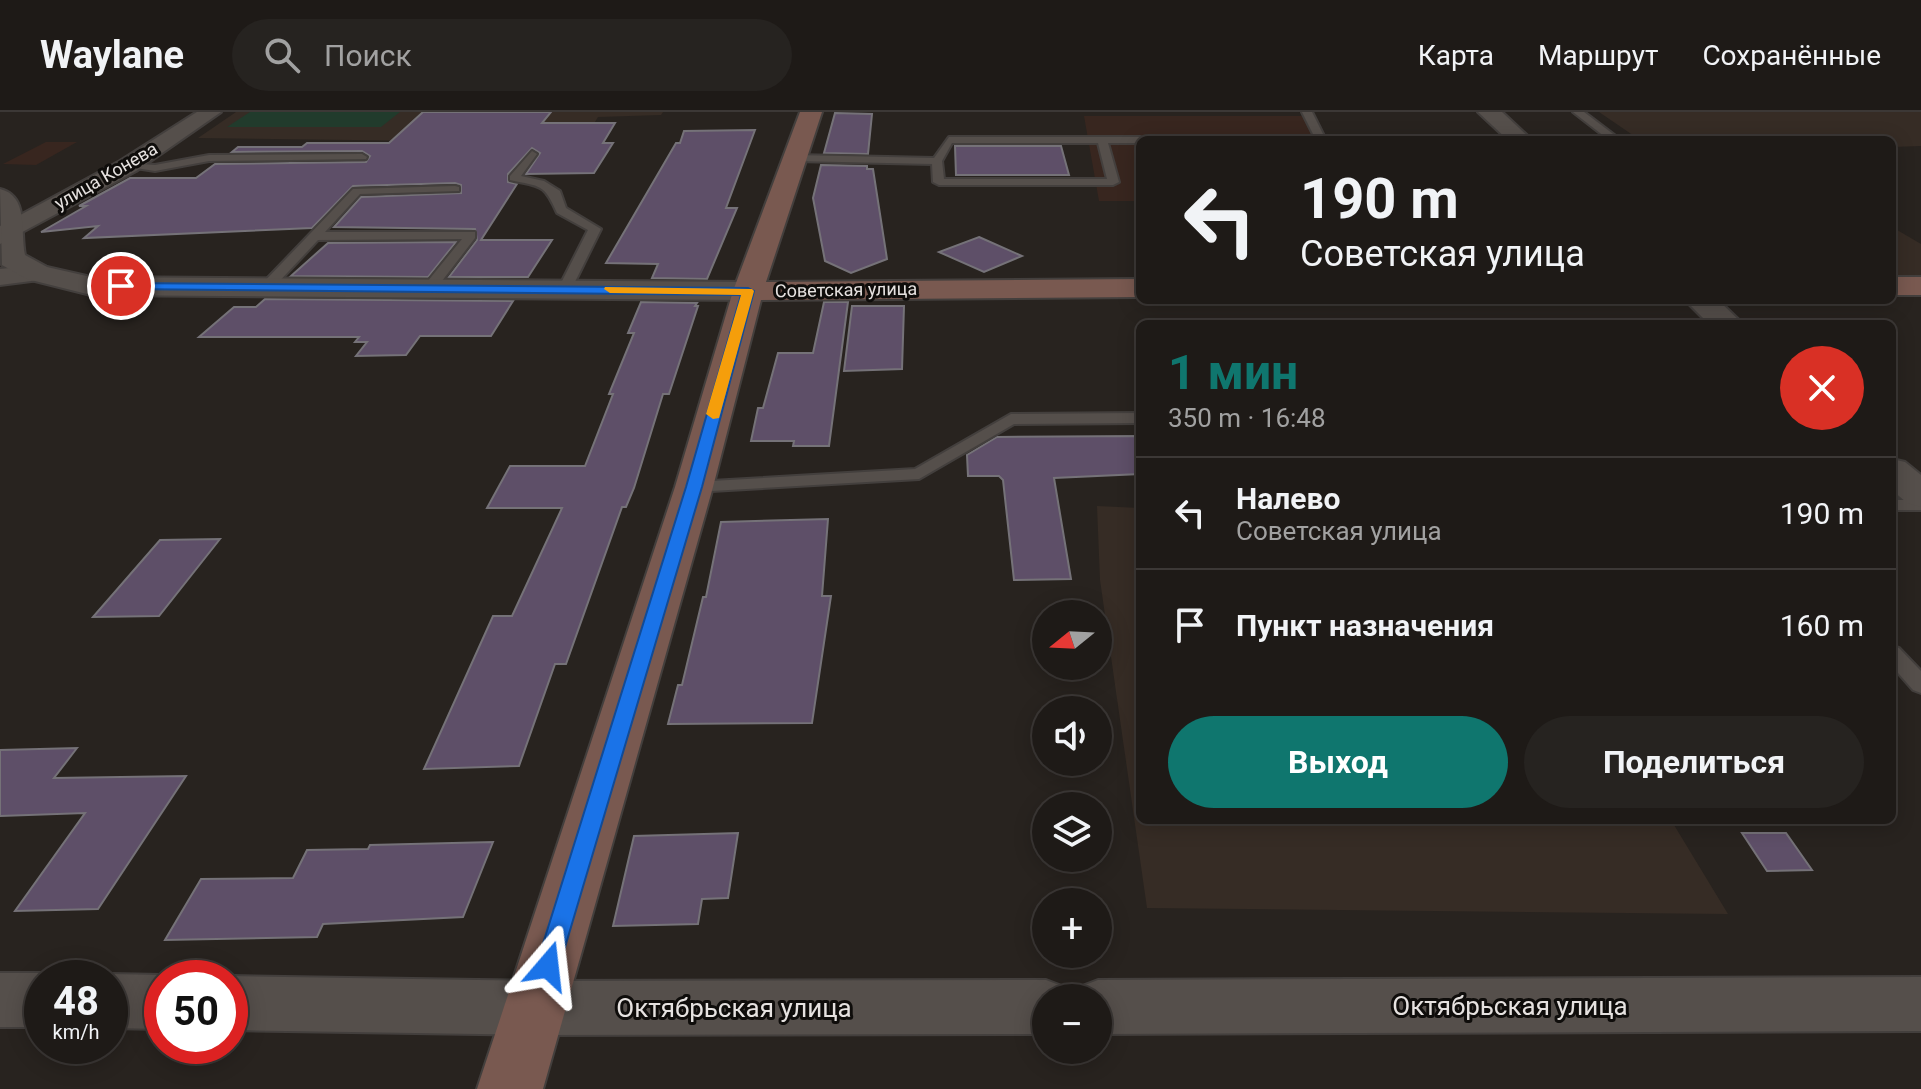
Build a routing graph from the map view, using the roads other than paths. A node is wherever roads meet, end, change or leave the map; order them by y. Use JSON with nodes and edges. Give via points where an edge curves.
{"nodes":[{"id":1,"x":211,"y":112,"type":"edge"},
{"id":2,"x":811,"y":112,"type":"edge"},
{"id":3,"x":1307,"y":112,"type":"edge"},
{"id":4,"x":1489,"y":112,"type":"edge"},
{"id":5,"x":1578,"y":112,"type":"edge"},
{"id":6,"x":1319,"y":136,"type":"edge"},
{"id":7,"x":1516,"y":136,"type":"edge"},
{"id":8,"x":1611,"y":136,"type":"edge"},
{"id":9,"x":1102,"y":140,"type":"junction"},
{"id":10,"x":1136,"y":140,"type":"edge"},
{"id":11,"x":532,"y":154,"type":"dead end"},
{"id":12,"x":362,"y":157,"type":"dead end"},
{"id":13,"x":795,"y":158,"type":"junction"},
{"id":14,"x":937,"y":161,"type":"junction"},
{"id":15,"x":128,"y":166,"type":"junction"},
{"id":16,"x":455,"y":189,"type":"dead end"},
{"id":17,"x":0,"y":197,"type":"edge"},
{"id":18,"x":5,"y":233,"type":"edge"},
{"id":19,"x":315,"y":236,"type":"junction"},
{"id":20,"x":37,"y":273,"type":"junction"},
{"id":21,"x":0,"y":277,"type":"edge"},
{"id":22,"x":268,"y":285,"type":"junction"},
{"id":23,"x":1896,"y":286,"type":"edge"},
{"id":24,"x":1921,"y":286,"type":"edge"},
{"id":25,"x":430,"y":287,"type":"junction"},
{"id":26,"x":1136,"y":288,"type":"edge"},
{"id":27,"x":565,"y":289,"type":"junction"},
{"id":28,"x":748,"y":291,"type":"junction"},
{"id":29,"x":1704,"y":304,"type":"edge"},
{"id":30,"x":1722,"y":320,"type":"edge"},
{"id":31,"x":1136,"y":418,"type":"edge"},
{"id":32,"x":1896,"y":473,"type":"edge"},
{"id":33,"x":694,"y":487,"type":"junction"},
{"id":34,"x":1921,"y":495,"type":"edge"},
{"id":35,"x":1896,"y":505,"type":"edge"},
{"id":36,"x":1921,"y":505,"type":"edge"},
{"id":37,"x":1896,"y":657,"type":"edge"},
{"id":38,"x":1921,"y":685,"type":"edge"},
{"id":39,"x":0,"y":1000,"type":"edge"},
{"id":40,"x":24,"y":1000,"type":"edge"},
{"id":41,"x":248,"y":1003,"type":"edge"},
{"id":42,"x":1921,"y":1004,"type":"edge"},
{"id":43,"x":1032,"y":1007,"type":"edge"},
{"id":44,"x":1112,"y":1007,"type":"edge"},
{"id":45,"x":535,"y":1008,"type":"junction"},
{"id":46,"x":510,"y":1089,"type":"edge"}],
"edges":[{"from":1,"to":15,"type":"street","name":"улица Конева"},
{"from":2,"to":13,"type":"main road"},
{"from":3,"to":6,"type":"lane"},
{"from":4,"to":7,"type":"street"},
{"from":5,"to":8,"type":"lane"},
{"from":9,"to":10,"type":"lane"},
{"from":9,"to":14,"type":"lane","via":[[949,140]]},
{"from":9,"to":14,"type":"lane","via":[[1113,182],[939,182]]},
{"from":11,"to":27,"type":"lane","via":[[514,178],[540,183],[556,193],[561,210],[595,229]]},
{"from":12,"to":15,"type":"lane","via":[[209,158],[155,168]]},
{"from":13,"to":14,"type":"lane"},
{"from":13,"to":28,"type":"main road"},
{"from":15,"to":18,"type":"street","name":"улица Конева"},
{"from":16,"to":19,"type":"lane","via":[[357,191]]},
{"from":17,"to":18,"type":"street","via":[[6,201]]},
{"from":18,"to":20,"type":"street","name":"Советская улица","via":[[12,259]]},
{"from":19,"to":22,"type":"lane"},
{"from":19,"to":25,"type":"lane","via":[[471,235]]},
{"from":20,"to":21,"type":"street"},
{"from":20,"to":22,"type":"street","name":"Советская улица","via":[[91,286]]},
{"from":22,"to":25,"type":"street","name":"Советская улица"},
{"from":23,"to":24,"type":"main road"},
{"from":25,"to":27,"type":"street","name":"Советская улица"},
{"from":26,"to":28,"type":"main road","name":"Советская улица"},
{"from":27,"to":28,"type":"street","name":"Советская улица"},
{"from":28,"to":33,"type":"main road"},
{"from":29,"to":30,"type":"street"},
{"from":31,"to":33,"type":"lane","via":[[1011,419],[919,474]]},
{"from":32,"to":34,"type":"street"},
{"from":33,"to":45,"type":"main road"},
{"from":35,"to":36,"type":"lane"},
{"from":37,"to":38,"type":"lane"},
{"from":39,"to":40,"type":"street"},
{"from":41,"to":45,"type":"street","name":"Октябрьская улица"},
{"from":42,"to":44,"type":"street","name":"Октябрьская улица"},
{"from":43,"to":45,"type":"street","name":"Октябрьская улица"},
{"from":45,"to":46,"type":"main road"}]}
